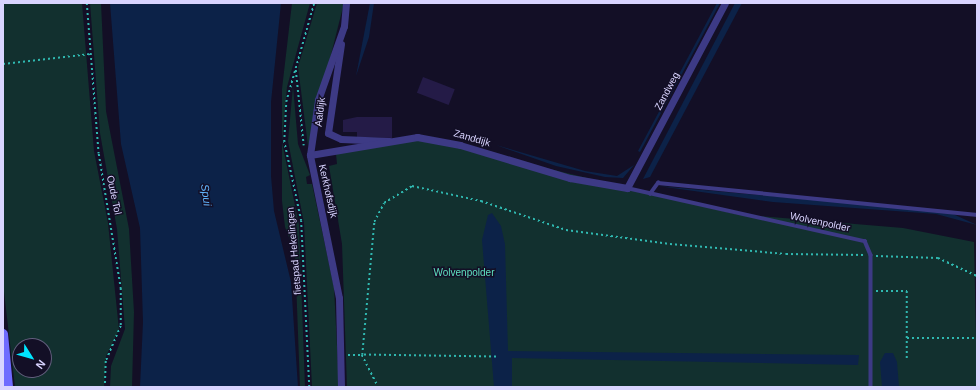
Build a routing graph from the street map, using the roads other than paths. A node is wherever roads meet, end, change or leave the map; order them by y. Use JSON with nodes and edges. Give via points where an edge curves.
{"nodes":[{"id":1,"x":346,"y":3,"type":"edge"},
{"id":2,"x":725,"y":3,"type":"edge"},
{"id":3,"x":344,"y":26,"type":"junction"},
{"id":4,"x":395,"y":142,"type":"junction"},
{"id":5,"x":310,"y":155,"type":"junction"},
{"id":6,"x":628,"y":188,"type":"junction"},
{"id":7,"x":650,"y":194,"type":"junction"},
{"id":8,"x":977,"y":215,"type":"edge"},
{"id":9,"x":3,"y":334,"type":"edge"},
{"id":10,"x":8,"y":387,"type":"edge"},
{"id":11,"x":341,"y":387,"type":"edge"},
{"id":12,"x":871,"y":387,"type":"edge"}],
"edges":[{"from":1,"to":3,"type":"street","name":"Kerkhofsdijk"},
{"from":2,"to":6,"type":"street","name":"Zandweg"},
{"from":3,"to":4,"type":"street","name":"Aaldijk","via":[[328,133],[341,139]]},
{"from":3,"to":5,"type":"street","name":"Kerkhofsdijk","via":[[318,100]]},
{"from":4,"to":5,"type":"street","name":"Zanddijk"},
{"from":4,"to":6,"type":"street","name":"Zanddijk","via":[[417,137],[440,140],[570,178]]},
{"from":5,"to":11,"type":"street","name":"Kerkhofsdijk","via":[[339,298]]},
{"from":6,"to":7,"type":"lane","name":"Wolvenpolder"},
{"from":7,"to":8,"type":"lane","via":[[658,183]]},
{"from":7,"to":12,"type":"lane","name":"Wolvenpolder","via":[[862,239],[871,255]]},
{"from":9,"to":10,"type":"street"}]}
